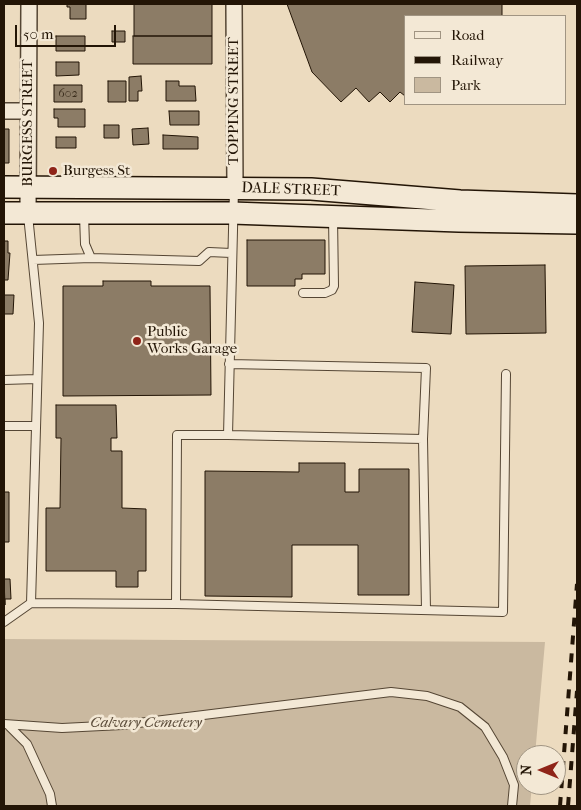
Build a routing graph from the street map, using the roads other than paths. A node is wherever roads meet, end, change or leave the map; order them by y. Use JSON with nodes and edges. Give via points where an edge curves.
{"nodes":[{"id":1,"x":29,"y":4,"type":"edge"},
{"id":2,"x":234,"y":4,"type":"edge"},
{"id":3,"x":4,"y":111,"type":"edge"},
{"id":4,"x":28,"y":111,"type":"junction"},
{"id":5,"x":4,"y":187,"type":"edge"},
{"id":6,"x":28,"y":187,"type":"junction"},
{"id":7,"x":235,"y":188,"type":"junction"},
{"id":8,"x":4,"y":213,"type":"edge"},
{"id":9,"x":28,"y":213,"type":"junction"},
{"id":10,"x":84,"y":213,"type":"junction"},
{"id":11,"x":232,"y":213,"type":"junction"},
{"id":12,"x":568,"y":214,"type":"edge"},
{"id":13,"x":333,"y":216,"type":"junction"},
{"id":14,"x":231,"y":253,"type":"junction"},
{"id":15,"x":91,"y":258,"type":"junction"},
{"id":16,"x":33,"y":260,"type":"junction"},
{"id":17,"x":303,"y":293,"type":"dead end"},
{"id":18,"x":229,"y":364,"type":"junction"},
{"id":19,"x":506,"y":374,"type":"dead end"},
{"id":20,"x":36,"y":379,"type":"junction"},
{"id":21,"x":4,"y":380,"type":"edge"},
{"id":22,"x":4,"y":426,"type":"edge"},
{"id":23,"x":34,"y":426,"type":"junction"},
{"id":24,"x":228,"y":435,"type":"junction"},
{"id":25,"x":423,"y":439,"type":"junction"},
{"id":26,"x":31,"y":603,"type":"junction"},
{"id":27,"x":176,"y":604,"type":"junction"},
{"id":28,"x":426,"y":610,"type":"junction"},
{"id":29,"x":4,"y":622,"type":"edge"},
{"id":30,"x":6,"y":725,"type":"edge"},
{"id":31,"x":52,"y":806,"type":"edge"},
{"id":32,"x":512,"y":806,"type":"edge"}],
"edges":[{"from":1,"to":4,"type":"street","name":"BURGESS STREET"},
{"from":2,"to":7,"type":"street","name":"TOPPING STREET"},
{"from":3,"to":4,"type":"street"},
{"from":4,"to":6,"type":"street","name":"BURGESS STREET"},
{"from":5,"to":6,"type":"main road","name":"DALE STREET"},
{"from":6,"to":7,"type":"main road","name":"DALE STREET"},
{"from":6,"to":9,"type":"street","name":"BURGESS STREET"},
{"from":7,"to":11,"type":"lane","name":"TOPPING STREET"},
{"from":7,"to":12,"type":"main road","name":"DALE STREET","via":[[310,189]]},
{"from":8,"to":9,"type":"main road","name":"DALE STREET"},
{"from":9,"to":10,"type":"main road","name":"DALE STREET"},
{"from":9,"to":16,"type":"lane"},
{"from":10,"to":11,"type":"main road","name":"DALE STREET"},
{"from":10,"to":15,"type":"lane","via":[[85,244]]},
{"from":11,"to":13,"type":"main road","name":"DALE STREET"},
{"from":11,"to":14,"type":"lane","name":"TOPPING STREET"},
{"from":12,"to":13,"type":"main road","name":"DALE STREET","via":[[459,221]]},
{"from":13,"to":17,"type":"lane","via":[[334,286],[325,293]]},
{"from":14,"to":15,"type":"lane","via":[[209,252],[199,261]]},
{"from":14,"to":18,"type":"lane","name":"TOPPING STREET"},
{"from":15,"to":16,"type":"lane"},
{"from":16,"to":20,"type":"lane","via":[[39,323]]},
{"from":18,"to":24,"type":"lane","name":"TOPPING STREET"},
{"from":18,"to":25,"type":"lane","via":[[426,368]]},
{"from":19,"to":28,"type":"lane","via":[[503,612]]},
{"from":20,"to":21,"type":"lane"},
{"from":20,"to":23,"type":"lane"},
{"from":22,"to":23,"type":"lane"},
{"from":23,"to":26,"type":"lane"},
{"from":24,"to":25,"type":"lane"},
{"from":24,"to":27,"type":"lane","via":[[177,435]]},
{"from":25,"to":28,"type":"lane"},
{"from":26,"to":27,"type":"lane"},
{"from":26,"to":29,"type":"lane"},
{"from":27,"to":28,"type":"lane"},
{"from":30,"to":31,"type":"lane","via":[[27,744],[50,794]]},
{"from":30,"to":32,"type":"lane","via":[[62,728],[122,725],[382,692],[427,696],[460,707],[485,727],[503,757],[514,785]]}]}
